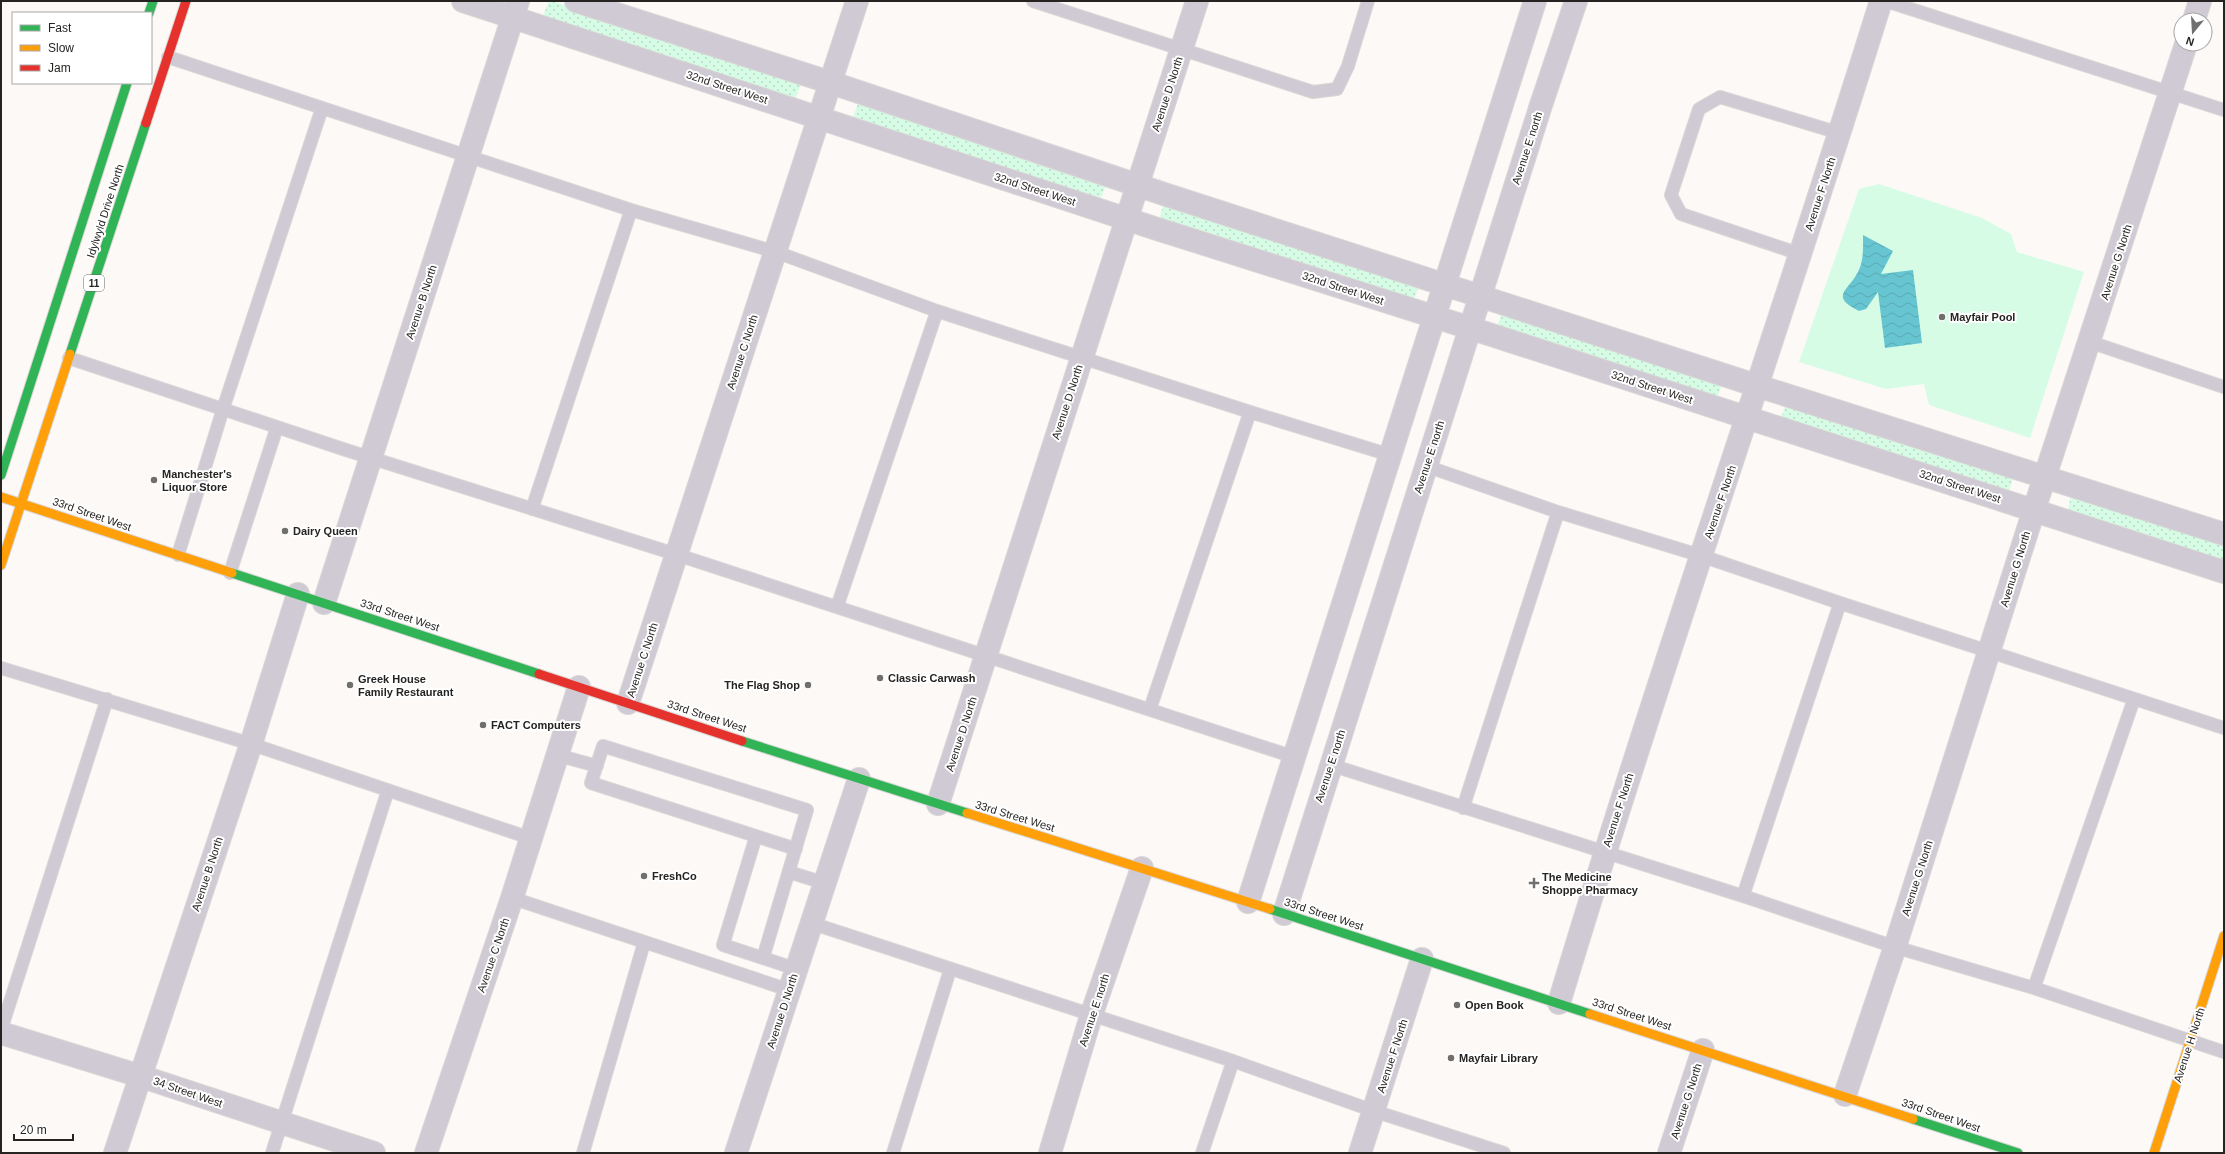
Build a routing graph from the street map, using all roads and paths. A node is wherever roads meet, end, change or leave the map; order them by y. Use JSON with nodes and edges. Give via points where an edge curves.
{"nodes":[{"id":1,"x":153,"y":1,"type":"edge"},
{"id":2,"x":186,"y":1,"type":"edge"},
{"id":3,"x":463,"y":1,"type":"edge"},
{"id":4,"x":576,"y":1,"type":"edge"},
{"id":5,"x":857,"y":1,"type":"edge"},
{"id":6,"x":1033,"y":1,"type":"edge"},
{"id":7,"x":1197,"y":1,"type":"edge"},
{"id":8,"x":1368,"y":1,"type":"edge"},
{"id":9,"x":1535,"y":1,"type":"edge"},
{"id":10,"x":1576,"y":1,"type":"edge"},
{"id":11,"x":1881,"y":1,"type":"edge"},
{"id":12,"x":1886,"y":1,"type":"edge"},
{"id":13,"x":2200,"y":1,"type":"edge"},
{"id":14,"x":516,"y":9,"type":"edge"},
{"id":15,"x":149,"y":12,"type":"edge"},
{"id":16,"x":2197,"y":12,"type":"edge"},
{"id":17,"x":1182,"y":51,"type":"junction"},
{"id":18,"x":2184,"y":52,"type":"edge"},
{"id":19,"x":168,"y":57,"type":"junction"},
{"id":20,"x":832,"y":82,"type":"junction"},
{"id":21,"x":127,"y":84,"type":"edge"},
{"id":22,"x":2171,"y":93,"type":"junction"},
{"id":23,"x":322,"y":108,"type":"junction"},
{"id":24,"x":2224,"y":110,"type":"edge"},
{"id":25,"x":821,"y":118,"type":"junction"},
{"id":26,"x":1839,"y":133,"type":"junction"},
{"id":27,"x":467,"y":156,"type":"junction"},
{"id":28,"x":1138,"y":186,"type":"junction"},
{"id":29,"x":631,"y":210,"type":"junction"},
{"id":30,"x":1128,"y":220,"type":"junction"},
{"id":31,"x":776,"y":252,"type":"junction"},
{"id":32,"x":1800,"y":254,"type":"junction"},
{"id":33,"x":1446,"y":285,"type":"junction"},
{"id":34,"x":1480,"y":295,"type":"junction"},
{"id":35,"x":937,"y":311,"type":"junction"},
{"id":36,"x":1435,"y":317,"type":"junction"},
{"id":37,"x":1470,"y":328,"type":"junction"},
{"id":38,"x":2090,"y":342,"type":"junction"},
{"id":39,"x":1082,"y":357,"type":"junction"},
{"id":40,"x":69,"y":358,"type":"junction"},
{"id":41,"x":1758,"y":386,"type":"junction"},
{"id":42,"x":2224,"y":387,"type":"edge"},
{"id":43,"x":26,"y":402,"type":"junction"},
{"id":44,"x":223,"y":409,"type":"junction"},
{"id":45,"x":1250,"y":412,"type":"junction"},
{"id":46,"x":12,"y":416,"type":"dead end"},
{"id":47,"x":1748,"y":418,"type":"junction"},
{"id":48,"x":277,"y":427,"type":"junction"},
{"id":49,"x":1390,"y":455,"type":"junction"},
{"id":50,"x":372,"y":458,"type":"junction"},
{"id":51,"x":1426,"y":466,"type":"junction"},
{"id":52,"x":1,"y":476,"type":"edge"},
{"id":53,"x":2045,"y":477,"type":"junction"},
{"id":54,"x":4,"y":498,"type":"edge"},
{"id":55,"x":22,"y":504,"type":"junction"},
{"id":56,"x":532,"y":509,"type":"junction"},
{"id":57,"x":2034,"y":510,"type":"junction"},
{"id":58,"x":1558,"y":512,"type":"junction"},
{"id":59,"x":2224,"y":534,"type":"edge"},
{"id":60,"x":675,"y":554,"type":"junction"},
{"id":61,"x":178,"y":555,"type":"junction"},
{"id":62,"x":1702,"y":556,"type":"junction"},
{"id":63,"x":1,"y":565,"type":"edge"},
{"id":64,"x":2224,"y":572,"type":"edge"},
{"id":65,"x":230,"y":573,"type":"junction"},
{"id":66,"x":298,"y":594,"type":"junction"},
{"id":67,"x":324,"y":603,"type":"junction"},
{"id":68,"x":1840,"y":603,"type":"junction"},
{"id":69,"x":837,"y":607,"type":"junction"},
{"id":70,"x":1990,"y":652,"type":"junction"},
{"id":71,"x":985,"y":656,"type":"junction"},
{"id":72,"x":1,"y":668,"type":"edge"},
{"id":73,"x":579,"y":687,"type":"junction"},
{"id":74,"x":107,"y":699,"type":"junction"},
{"id":75,"x":2134,"y":699,"type":"junction"},
{"id":76,"x":628,"y":703,"type":"junction"},
{"id":77,"x":1150,"y":709,"type":"junction"},
{"id":78,"x":2224,"y":728,"type":"edge"},
{"id":79,"x":251,"y":744,"type":"junction"},
{"id":80,"x":557,"y":755,"type":"junction"},
{"id":81,"x":1294,"y":756,"type":"junction"},
{"id":82,"x":1331,"y":765,"type":"junction"},
{"id":83,"x":597,"y":766,"type":"junction"},
{"id":84,"x":859,"y":779,"type":"junction"},
{"id":85,"x":388,"y":790,"type":"junction"},
{"id":86,"x":938,"y":804,"type":"junction"},
{"id":87,"x":1463,"y":808,"type":"junction"},
{"id":88,"x":756,"y":836,"type":"junction"},
{"id":89,"x":530,"y":838,"type":"junction"},
{"id":90,"x":796,"y":849,"type":"junction"},
{"id":91,"x":1604,"y":852,"type":"junction"},
{"id":92,"x":1142,"y":868,"type":"junction"},
{"id":93,"x":789,"y":872,"type":"junction"},
{"id":94,"x":824,"y":883,"type":"junction"},
{"id":95,"x":1743,"y":896,"type":"junction"},
{"id":96,"x":512,"y":898,"type":"junction"},
{"id":97,"x":1248,"y":902,"type":"junction"},
{"id":98,"x":1284,"y":914,"type":"junction"},
{"id":99,"x":811,"y":923,"type":"junction"},
{"id":100,"x":2224,"y":936,"type":"edge"},
{"id":101,"x":644,"y":942,"type":"junction"},
{"id":102,"x":1895,"y":947,"type":"junction"},
{"id":103,"x":763,"y":958,"type":"junction"},
{"id":104,"x":1422,"y":959,"type":"junction"},
{"id":105,"x":950,"y":970,"type":"junction"},
{"id":106,"x":792,"y":980,"type":"junction"},
{"id":107,"x":2034,"y":988,"type":"junction"},
{"id":108,"x":1559,"y":1003,"type":"junction"},
{"id":109,"x":1091,"y":1016,"type":"junction"},
{"id":110,"x":1,"y":1031,"type":"edge"},
{"id":111,"x":2190,"y":1040,"type":"junction"},
{"id":112,"x":1703,"y":1050,"type":"junction"},
{"id":113,"x":2224,"y":1052,"type":"edge"},
{"id":114,"x":1233,"y":1061,"type":"junction"},
{"id":115,"x":140,"y":1076,"type":"junction"},
{"id":116,"x":1845,"y":1095,"type":"junction"},
{"id":117,"x":1374,"y":1111,"type":"junction"},
{"id":118,"x":282,"y":1123,"type":"junction"},
{"id":119,"x":1985,"y":1148,"type":"edge"},
{"id":120,"x":115,"y":1153,"type":"edge"},
{"id":121,"x":272,"y":1153,"type":"edge"},
{"id":122,"x":374,"y":1153,"type":"edge"},
{"id":123,"x":426,"y":1153,"type":"edge"},
{"id":124,"x":583,"y":1153,"type":"edge"},
{"id":125,"x":736,"y":1153,"type":"edge"},
{"id":126,"x":893,"y":1153,"type":"edge"},
{"id":127,"x":1050,"y":1153,"type":"edge"},
{"id":128,"x":1202,"y":1153,"type":"edge"},
{"id":129,"x":1360,"y":1153,"type":"edge"},
{"id":130,"x":1504,"y":1153,"type":"edge"},
{"id":131,"x":1669,"y":1153,"type":"edge"},
{"id":132,"x":2018,"y":1153,"type":"edge"},
{"id":133,"x":2154,"y":1153,"type":"edge"}],
"edges":[{"from":1,"to":15,"type":"main road"},
{"from":2,"to":19,"type":"main road","name":"Idylwyld Drive North","number":"11"},
{"from":3,"to":14,"type":"street","name":"32nd Street West"},
{"from":4,"to":20,"type":"street"},
{"from":5,"to":20,"type":"street","name":"Avenue C North"},
{"from":6,"to":17,"type":"lane"},
{"from":7,"to":17,"type":"street","name":"Avenue D North"},
{"from":8,"to":17,"type":"lane","via":[[1348,66],[1337,89],[1313,92]]},
{"from":9,"to":33,"type":"street"},
{"from":10,"to":34,"type":"street","name":"Avenue E north"},
{"from":11,"to":26,"type":"street","name":"Avenue F North"},
{"from":12,"to":22,"type":"lane"},
{"from":13,"to":16,"type":"street"},
{"from":14,"to":25,"type":"street","name":"32nd Street West"},
{"from":14,"to":27,"type":"street","name":"Avenue B North"},
{"from":17,"to":28,"type":"street","name":"Avenue D North"},
{"from":18,"to":22,"type":"street","name":"Avenue G North"},
{"from":19,"to":23,"type":"lane"},
{"from":19,"to":40,"type":"main road","name":"Idylwyld Drive North","number":"11"},
{"from":20,"to":25,"type":"street","name":"Avenue C North"},
{"from":20,"to":28,"type":"street"},
{"from":21,"to":43,"type":"main road","name":"Idylwyld Drive North"},
{"from":22,"to":24,"type":"lane"},
{"from":22,"to":38,"type":"street","name":"Avenue G North"},
{"from":23,"to":27,"type":"lane"},
{"from":23,"to":44,"type":"lane"},
{"from":25,"to":30,"type":"street","name":"32nd Street West"},
{"from":25,"to":31,"type":"street","name":"Avenue C North"},
{"from":26,"to":32,"type":"street","name":"Avenue F North"},
{"from":26,"to":32,"type":"lane","via":[[1720,97],[1699,109],[1671,194],[1681,214]]},
{"from":27,"to":29,"type":"lane"},
{"from":27,"to":50,"type":"street","name":"Avenue B North"},
{"from":28,"to":30,"type":"street","name":"Avenue D North"},
{"from":28,"to":33,"type":"street"},
{"from":29,"to":31,"type":"lane"},
{"from":29,"to":56,"type":"lane"},
{"from":30,"to":36,"type":"street","name":"32nd Street West"},
{"from":30,"to":39,"type":"street","name":"Avenue D North"},
{"from":31,"to":35,"type":"lane"},
{"from":31,"to":60,"type":"street","name":"Avenue C North"},
{"from":32,"to":41,"type":"street","name":"Avenue F North"},
{"from":33,"to":34,"type":"street"},
{"from":33,"to":36,"type":"street"},
{"from":34,"to":37,"type":"street","name":"Avenue E north"},
{"from":34,"to":41,"type":"street"},
{"from":35,"to":39,"type":"lane"},
{"from":35,"to":69,"type":"lane"},
{"from":36,"to":37,"type":"street","name":"32nd Street West"},
{"from":36,"to":49,"type":"street"},
{"from":37,"to":47,"type":"street","name":"32nd Street West"},
{"from":37,"to":51,"type":"street","name":"Avenue E north"},
{"from":38,"to":42,"type":"lane"},
{"from":38,"to":53,"type":"street","name":"Avenue G North"},
{"from":39,"to":45,"type":"lane"},
{"from":39,"to":71,"type":"street","name":"Avenue D North"},
{"from":40,"to":44,"type":"lane"},
{"from":40,"to":55,"type":"main road","name":"Idylwyld Drive North","number":"11"},
{"from":41,"to":47,"type":"street","name":"Avenue F North"},
{"from":41,"to":53,"type":"street"},
{"from":43,"to":46,"type":"main road"},
{"from":43,"to":52,"type":"main road","name":"Idylwyld Drive North"},
{"from":44,"to":48,"type":"lane"},
{"from":44,"to":61,"type":"lane"},
{"from":45,"to":49,"type":"lane"},
{"from":45,"to":77,"type":"lane"},
{"from":47,"to":57,"type":"street","name":"32nd Street West"},
{"from":47,"to":62,"type":"street","name":"Avenue F North"},
{"from":48,"to":50,"type":"lane"},
{"from":48,"to":65,"type":"lane"},
{"from":49,"to":81,"type":"street"},
{"from":50,"to":56,"type":"lane"},
{"from":50,"to":67,"type":"street","name":"Avenue B North"},
{"from":51,"to":58,"type":"lane"},
{"from":51,"to":82,"type":"street","name":"Avenue E north"},
{"from":53,"to":57,"type":"street","name":"Avenue G North"},
{"from":53,"to":59,"type":"street"},
{"from":54,"to":55,"type":"main road","name":"33rd Street West"},
{"from":55,"to":61,"type":"main road","name":"33rd Street West"},
{"from":55,"to":63,"type":"main road","name":"Idylwyld Drive North","number":"11"},
{"from":56,"to":60,"type":"lane"},
{"from":57,"to":64,"type":"street","name":"32nd Street West"},
{"from":57,"to":70,"type":"street","name":"Avenue G North"},
{"from":58,"to":62,"type":"lane"},
{"from":58,"to":87,"type":"lane"},
{"from":60,"to":69,"type":"lane"},
{"from":60,"to":76,"type":"street","name":"Avenue C North"},
{"from":61,"to":65,"type":"main road","name":"33rd Street West"},
{"from":62,"to":68,"type":"lane"},
{"from":62,"to":91,"type":"street","name":"Avenue F North"},
{"from":65,"to":66,"type":"main road","name":"33rd Street West"},
{"from":66,"to":67,"type":"main road","name":"33rd Street West"},
{"from":66,"to":79,"type":"street","name":"Avenue B North"},
{"from":67,"to":73,"type":"main road","name":"33rd Street West"},
{"from":68,"to":70,"type":"lane"},
{"from":68,"to":95,"type":"lane"},
{"from":69,"to":71,"type":"lane"},
{"from":70,"to":75,"type":"lane"},
{"from":70,"to":102,"type":"street","name":"Avenue G North"},
{"from":71,"to":77,"type":"lane"},
{"from":71,"to":86,"type":"street","name":"Avenue D North"},
{"from":72,"to":74,"type":"lane"},
{"from":73,"to":76,"type":"main road","name":"33rd Street West"},
{"from":73,"to":80,"type":"street","name":"Avenue C North"},
{"from":74,"to":79,"type":"lane"},
{"from":74,"to":110,"type":"lane"},
{"from":75,"to":78,"type":"lane"},
{"from":75,"to":107,"type":"lane"},
{"from":76,"to":84,"type":"main road","name":"33rd Street West"},
{"from":77,"to":81,"type":"lane"},
{"from":79,"to":85,"type":"lane"},
{"from":79,"to":115,"type":"street","name":"Avenue B North"},
{"from":80,"to":83,"type":"lane"},
{"from":80,"to":89,"type":"street","name":"Avenue C North"},
{"from":81,"to":97,"type":"street"},
{"from":82,"to":87,"type":"lane"},
{"from":82,"to":98,"type":"street","name":"Avenue E north"},
{"from":83,"to":88,"type":"lane","via":[[591,783]]},
{"from":83,"to":90,"type":"lane","via":[[603,746],[808,810]]},
{"from":84,"to":86,"type":"main road","name":"33rd Street West"},
{"from":84,"to":94,"type":"street","name":"Avenue D North"},
{"from":85,"to":89,"type":"lane"},
{"from":85,"to":118,"type":"lane"},
{"from":86,"to":92,"type":"main road","name":"33rd Street West"},
{"from":87,"to":91,"type":"lane"},
{"from":88,"to":90,"type":"lane"},
{"from":88,"to":103,"type":"lane","via":[[723,945]]},
{"from":89,"to":96,"type":"street","name":"Avenue C North"},
{"from":90,"to":93,"type":"lane"},
{"from":91,"to":95,"type":"lane"},
{"from":91,"to":108,"type":"street","name":"Avenue F North"},
{"from":92,"to":97,"type":"main road","name":"33rd Street West"},
{"from":92,"to":109,"type":"street","name":"Avenue E north"},
{"from":93,"to":94,"type":"lane"},
{"from":93,"to":103,"type":"lane"},
{"from":94,"to":99,"type":"street","name":"Avenue D North"},
{"from":95,"to":102,"type":"lane"},
{"from":96,"to":101,"type":"lane"},
{"from":96,"to":123,"type":"street","name":"Avenue C North"},
{"from":97,"to":98,"type":"main road","name":"33rd Street West"},
{"from":98,"to":104,"type":"main road","name":"33rd Street West"},
{"from":99,"to":105,"type":"lane"},
{"from":99,"to":106,"type":"street","name":"Avenue D North"},
{"from":100,"to":111,"type":"main road","name":"Avenue H North"},
{"from":101,"to":106,"type":"lane"},
{"from":101,"to":124,"type":"lane"},
{"from":102,"to":107,"type":"lane"},
{"from":102,"to":116,"type":"street","name":"Avenue G North"},
{"from":103,"to":106,"type":"lane"},
{"from":104,"to":108,"type":"main road","name":"33rd Street West"},
{"from":104,"to":117,"type":"street","name":"Avenue F North"},
{"from":105,"to":109,"type":"lane"},
{"from":105,"to":126,"type":"lane"},
{"from":106,"to":125,"type":"street","name":"Avenue D North"},
{"from":107,"to":111,"type":"lane"},
{"from":108,"to":112,"type":"main road","name":"33rd Street West"},
{"from":109,"to":114,"type":"lane"},
{"from":109,"to":127,"type":"street","name":"Avenue E north"},
{"from":110,"to":115,"type":"street","name":"34 Street West"},
{"from":111,"to":113,"type":"lane"},
{"from":111,"to":133,"type":"main road","name":"Avenue H North"},
{"from":112,"to":116,"type":"main road","name":"33rd Street West"},
{"from":112,"to":131,"type":"street","name":"Avenue G North"},
{"from":114,"to":117,"type":"lane"},
{"from":114,"to":128,"type":"lane"},
{"from":115,"to":118,"type":"street","name":"34 Street West"},
{"from":115,"to":120,"type":"street","name":"Avenue B North"},
{"from":116,"to":119,"type":"main road","name":"33rd Street West"},
{"from":117,"to":129,"type":"street","name":"Avenue F North"},
{"from":117,"to":130,"type":"lane"},
{"from":118,"to":121,"type":"lane"},
{"from":118,"to":122,"type":"street","name":"34 Street West"},
{"from":119,"to":132,"type":"main road","name":"33rd Street West"}]}
